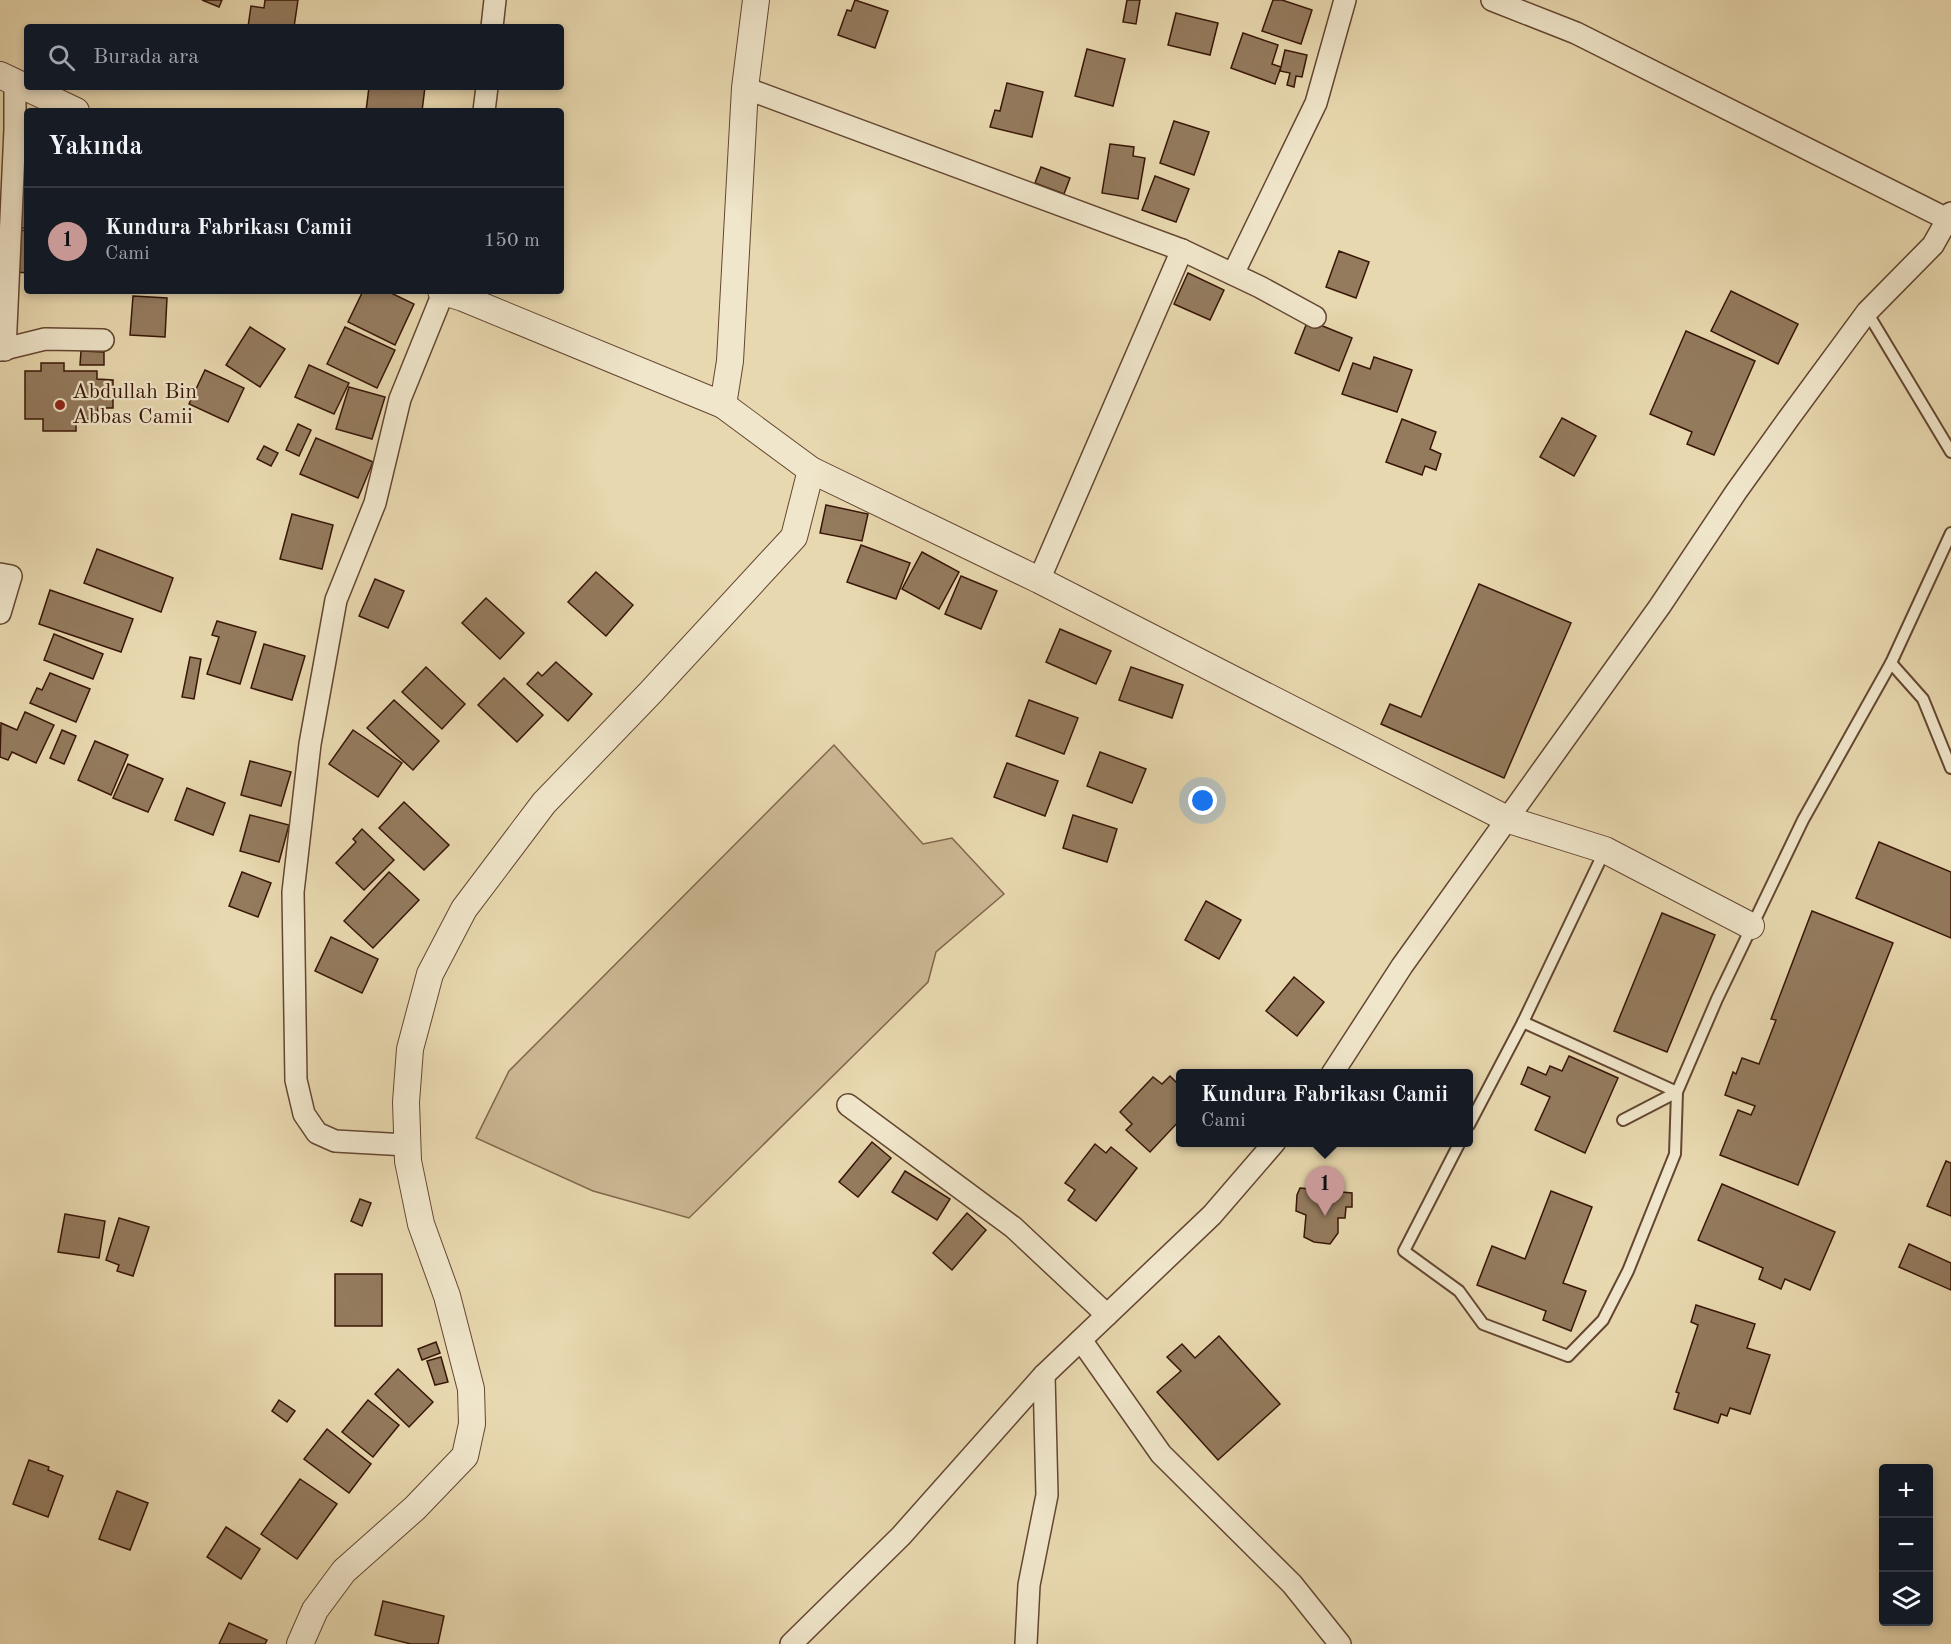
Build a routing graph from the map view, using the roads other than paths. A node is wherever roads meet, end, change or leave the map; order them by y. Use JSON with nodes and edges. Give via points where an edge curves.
{"nodes":[{"id":1,"x":495,"y":0,"type":"edge"},
{"id":2,"x":756,"y":0,"type":"edge"},
{"id":3,"x":1345,"y":0,"type":"edge"},
{"id":4,"x":1492,"y":0,"type":"edge"},
{"id":5,"x":492,"y":24,"type":"edge"},
{"id":6,"x":8,"y":78,"type":"edge"},
{"id":7,"x":24,"y":86,"type":"edge"},
{"id":8,"x":745,"y":88,"type":"junction"},
{"id":9,"x":33,"y":90,"type":"edge"},
{"id":10,"x":487,"y":90,"type":"edge"},
{"id":11,"x":70,"y":108,"type":"edge"},
{"id":12,"x":484,"y":108,"type":"edge"},
{"id":13,"x":1949,"y":216,"type":"edge"},
{"id":14,"x":1182,"y":250,"type":"junction"},
{"id":15,"x":1233,"y":274,"type":"junction"},
{"id":16,"x":452,"y":294,"type":"edge"},
{"id":17,"x":455,"y":294,"type":"edge"},
{"id":18,"x":1868,"y":312,"type":"junction"},
{"id":19,"x":1315,"y":317,"type":"dead end"},
{"id":20,"x":102,"y":340,"type":"dead end"},
{"id":21,"x":3,"y":350,"type":"edge"},
{"id":22,"x":723,"y":405,"type":"junction"},
{"id":23,"x":1951,"y":452,"type":"edge"},
{"id":24,"x":811,"y":470,"type":"junction"},
{"id":25,"x":1951,"y":533,"type":"edge"},
{"id":26,"x":0,"y":574,"type":"edge"},
{"id":27,"x":1039,"y":580,"type":"junction"},
{"id":28,"x":0,"y":613,"type":"edge"},
{"id":29,"x":1891,"y":663,"type":"junction"},
{"id":30,"x":1951,"y":768,"type":"edge"},
{"id":31,"x":1509,"y":820,"type":"junction"},
{"id":32,"x":1605,"y":850,"type":"junction"},
{"id":33,"x":1751,"y":926,"type":"junction"},
{"id":34,"x":1523,"y":1022,"type":"junction"},
{"id":35,"x":1335,"y":1069,"type":"edge"},
{"id":36,"x":1677,"y":1092,"type":"junction"},
{"id":37,"x":848,"y":1105,"type":"dead end"},
{"id":38,"x":1473,"y":1117,"type":"edge"},
{"id":39,"x":1623,"y":1120,"type":"dead end"},
{"id":40,"x":407,"y":1145,"type":"junction"},
{"id":41,"x":1272,"y":1147,"type":"edge"},
{"id":42,"x":1458,"y":1147,"type":"edge"},
{"id":43,"x":1107,"y":1315,"type":"junction"},
{"id":44,"x":1081,"y":1340,"type":"junction"},
{"id":45,"x":1044,"y":1375,"type":"junction"},
{"id":46,"x":300,"y":1644,"type":"edge"},
{"id":47,"x":791,"y":1644,"type":"edge"},
{"id":48,"x":1026,"y":1644,"type":"edge"},
{"id":49,"x":1340,"y":1644,"type":"edge"}],
"edges":[{"from":1,"to":5,"type":"street"},
{"from":2,"to":8,"type":"street"},
{"from":3,"to":15,"type":"street","via":[[1316,103]]},
{"from":4,"to":13,"type":"street","via":[[1576,33]]},
{"from":6,"to":7,"type":"street"},
{"from":6,"to":21,"type":"street","via":[[15,129]]},
{"from":8,"to":14,"type":"street"},
{"from":8,"to":22,"type":"street","via":[[730,361]]},
{"from":9,"to":11,"type":"street"},
{"from":10,"to":12,"type":"street"},
{"from":13,"to":18,"type":"street","via":[[1933,245]]},
{"from":14,"to":15,"type":"street"},
{"from":14,"to":27,"type":"street"},
{"from":15,"to":19,"type":"street"},
{"from":16,"to":40,"type":"street","via":[[400,399],[375,503],[336,600],[310,744],[293,892],[296,1080],[304,1114],[317,1133],[334,1141]]},
{"from":17,"to":22,"type":"street"},
{"from":18,"to":23,"type":"lane"},
{"from":18,"to":31,"type":"street","via":[[1736,492]]},
{"from":20,"to":21,"type":"street","via":[[45,339]]},
{"from":22,"to":24,"type":"street"},
{"from":24,"to":27,"type":"street"},
{"from":24,"to":40,"type":"street","via":[[794,537],[544,803],[464,909],[430,974],[410,1049]]},
{"from":25,"to":29,"type":"lane"},
{"from":26,"to":28,"type":"street","via":[[11,576]]},
{"from":27,"to":31,"type":"street"},
{"from":29,"to":30,"type":"lane","via":[[1923,699]]},
{"from":29,"to":33,"type":"lane","via":[[1803,820]]},
{"from":31,"to":32,"type":"street"},
{"from":31,"to":35,"type":"street","via":[[1402,966]]},
{"from":32,"to":33,"type":"street"},
{"from":32,"to":34,"type":"lane"},
{"from":33,"to":36,"type":"lane"},
{"from":34,"to":36,"type":"lane"},
{"from":34,"to":38,"type":"lane"},
{"from":36,"to":39,"type":"lane"},
{"from":36,"to":42,"type":"lane","via":[[1675,1154],[1628,1271],[1603,1320],[1568,1356],[1483,1324],[1460,1291],[1404,1251]]},
{"from":37,"to":43,"type":"street","via":[[1012,1227]]},
{"from":40,"to":46,"type":"street","via":[[421,1224],[447,1296],[471,1389],[470,1435],[465,1456],[344,1572],[315,1610]]},
{"from":41,"to":43,"type":"street","via":[[1212,1215]]},
{"from":43,"to":44,"type":"street"},
{"from":44,"to":45,"type":"street"},
{"from":44,"to":49,"type":"street","via":[[1161,1454],[1292,1584]]},
{"from":45,"to":47,"type":"street","via":[[901,1536]]},
{"from":45,"to":48,"type":"street","via":[[1047,1495],[1029,1586]]}]}
